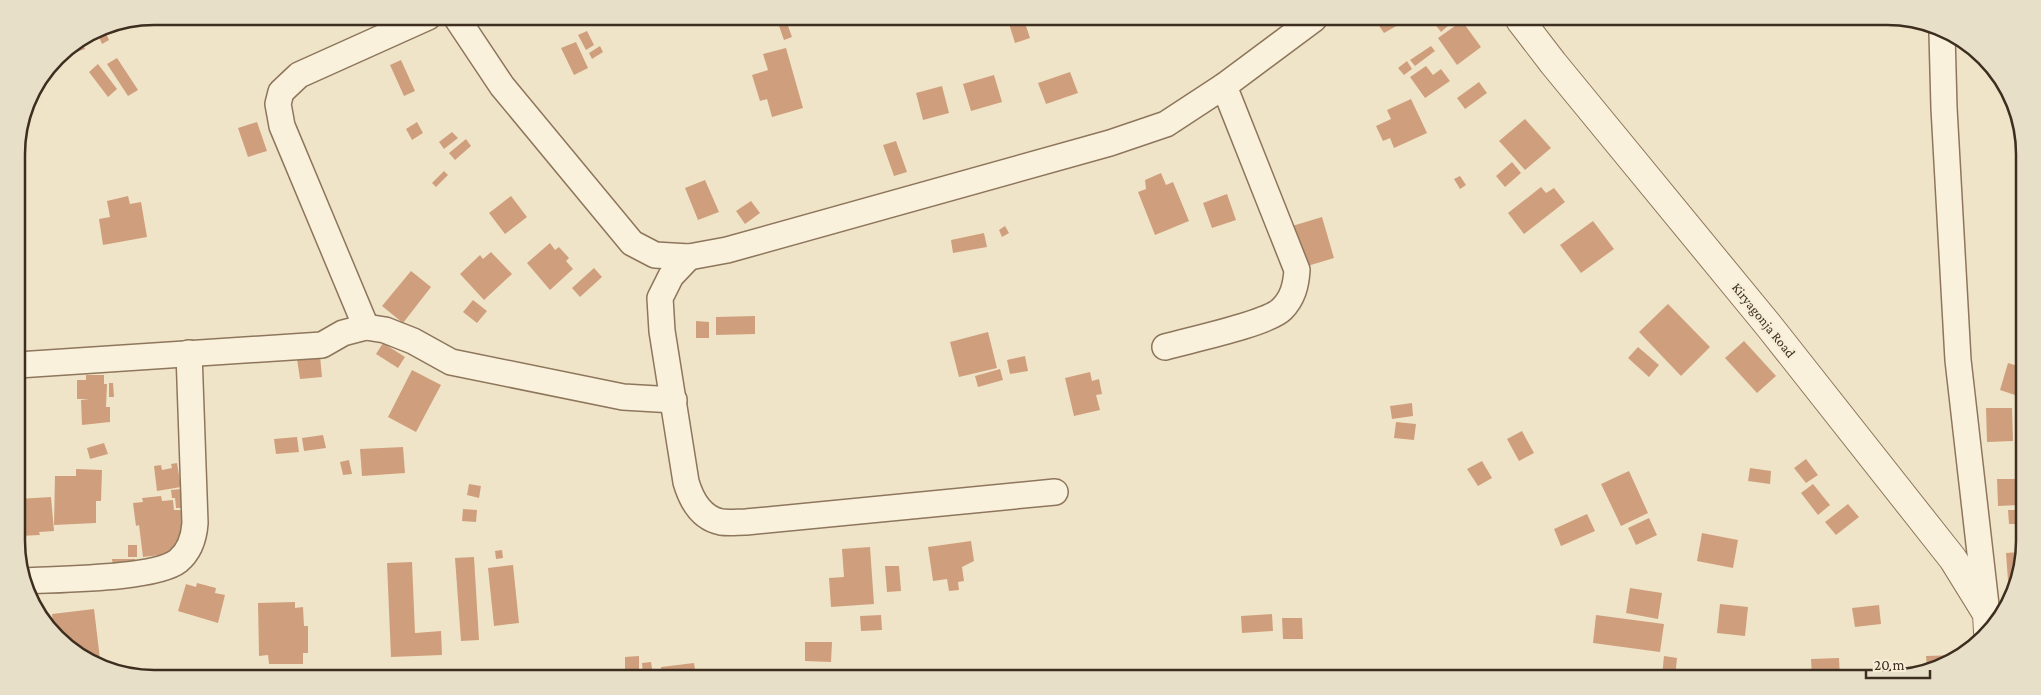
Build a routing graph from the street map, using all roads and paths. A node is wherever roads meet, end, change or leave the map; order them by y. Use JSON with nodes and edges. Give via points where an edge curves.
{"nodes":[{"id":1,"x":410,"y":25,"type":"edge"},
{"id":2,"x":461,"y":25,"type":"edge"},
{"id":3,"x":1306,"y":25,"type":"edge"},
{"id":4,"x":1524,"y":25,"type":"edge"},
{"id":5,"x":1942,"y":38,"type":"edge"},
{"id":6,"x":1224,"y":86,"type":"junction"},
{"id":7,"x":689,"y":257,"type":"junction"},
{"id":8,"x":366,"y":327,"type":"junction"},
{"id":9,"x":1165,"y":347,"type":"dead end"},
{"id":10,"x":189,"y":353,"type":"junction"},
{"id":11,"x":25,"y":365,"type":"edge"},
{"id":12,"x":674,"y":400,"type":"junction"},
{"id":13,"x":1055,"y":492,"type":"dead end"},
{"id":14,"x":32,"y":581,"type":"edge"},
{"id":15,"x":1987,"y":623,"type":"edge"}],
"edges":[{"from":1,"to":8,"type":"street","via":[[298,75],[281,92],[278,104],[282,126]]},
{"from":2,"to":7,"type":"street","via":[[502,86],[632,243],[655,255]]},
{"from":3,"to":6,"type":"street"},
{"from":4,"to":15,"type":"street","name":"Kiryagonja Road","via":[[1953,559]]},
{"from":5,"to":15,"type":"street","via":[[1958,360]]},
{"from":6,"to":7,"type":"street","via":[[1166,124],[1110,143],[727,250]]},
{"from":6,"to":9,"type":"street","via":[[1297,270],[1296,285],[1281,310],[1260,321]]},
{"from":7,"to":12,"type":"street","via":[[671,276],[660,298],[662,331]]},
{"from":8,"to":10,"type":"street","via":[[343,333],[322,345]]},
{"from":8,"to":12,"type":"street","via":[[413,341],[451,362],[623,397]]},
{"from":10,"to":11,"type":"street"},
{"from":10,"to":14,"type":"street","via":[[195,523],[188,550],[163,569],[102,577]]},
{"from":12,"to":13,"type":"street","via":[[691,500],[703,513],[720,522]]}]}
